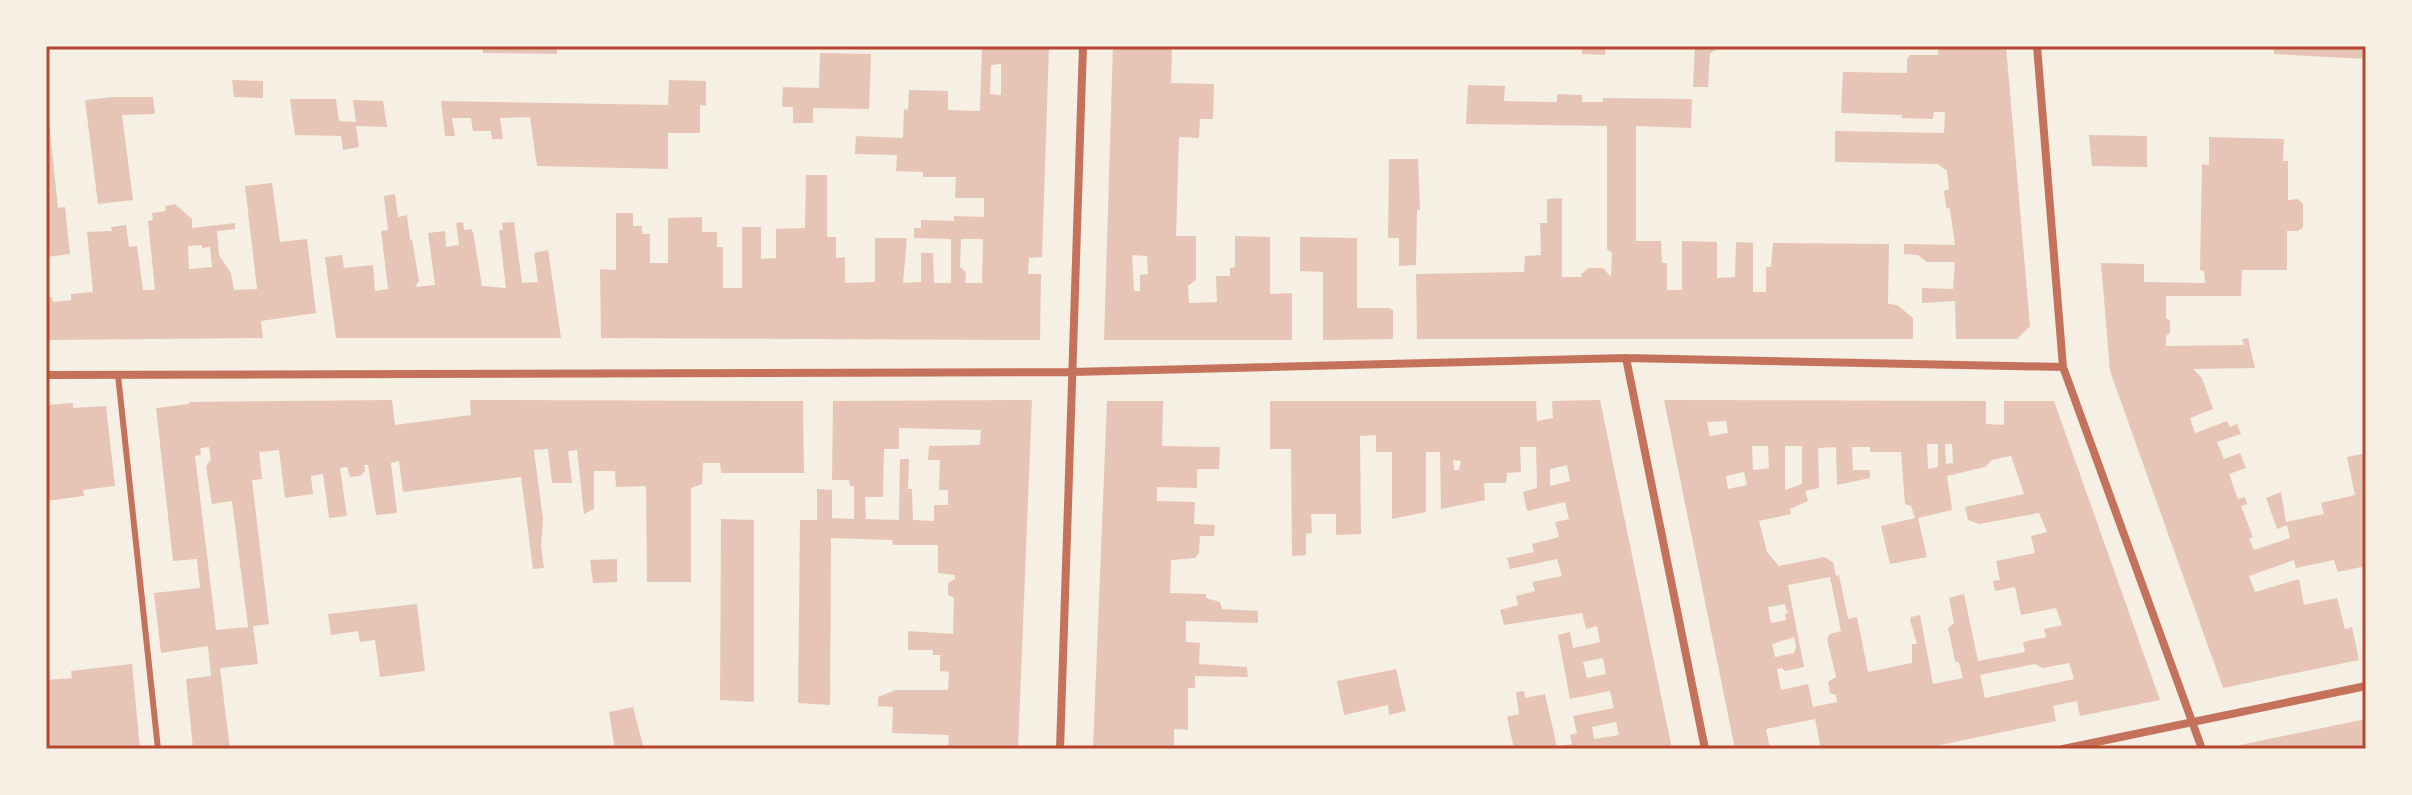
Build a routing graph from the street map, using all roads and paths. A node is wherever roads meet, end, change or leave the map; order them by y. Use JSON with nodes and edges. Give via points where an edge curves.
{"nodes":[{"id":1,"x":1083,"y":46,"type":"edge"},
{"id":2,"x":2037,"y":46,"type":"edge"},
{"id":3,"x":1626,"y":358,"type":"junction"},
{"id":4,"x":2063,"y":367,"type":"junction"},
{"id":5,"x":1072,"y":372,"type":"junction"},
{"id":6,"x":46,"y":375,"type":"edge"},
{"id":7,"x":118,"y":375,"type":"junction"},
{"id":8,"x":2366,"y":686,"type":"edge"},
{"id":9,"x":2192,"y":720,"type":"junction"},
{"id":10,"x":158,"y":749,"type":"edge"},
{"id":11,"x":1060,"y":749,"type":"edge"},
{"id":12,"x":1705,"y":749,"type":"edge"},
{"id":13,"x":2063,"y":749,"type":"edge"},
{"id":14,"x":2202,"y":749,"type":"edge"}],
"edges":[{"from":1,"to":5,"type":"street"},
{"from":2,"to":4,"type":"street"},
{"from":3,"to":4,"type":"street"},
{"from":3,"to":5,"type":"street"},
{"from":3,"to":12,"type":"street"},
{"from":4,"to":9,"type":"street"},
{"from":5,"to":7,"type":"street"},
{"from":5,"to":11,"type":"street"},
{"from":6,"to":7,"type":"street"},
{"from":7,"to":10,"type":"lane"},
{"from":8,"to":9,"type":"street"},
{"from":9,"to":13,"type":"street"},
{"from":9,"to":14,"type":"street"}]}
